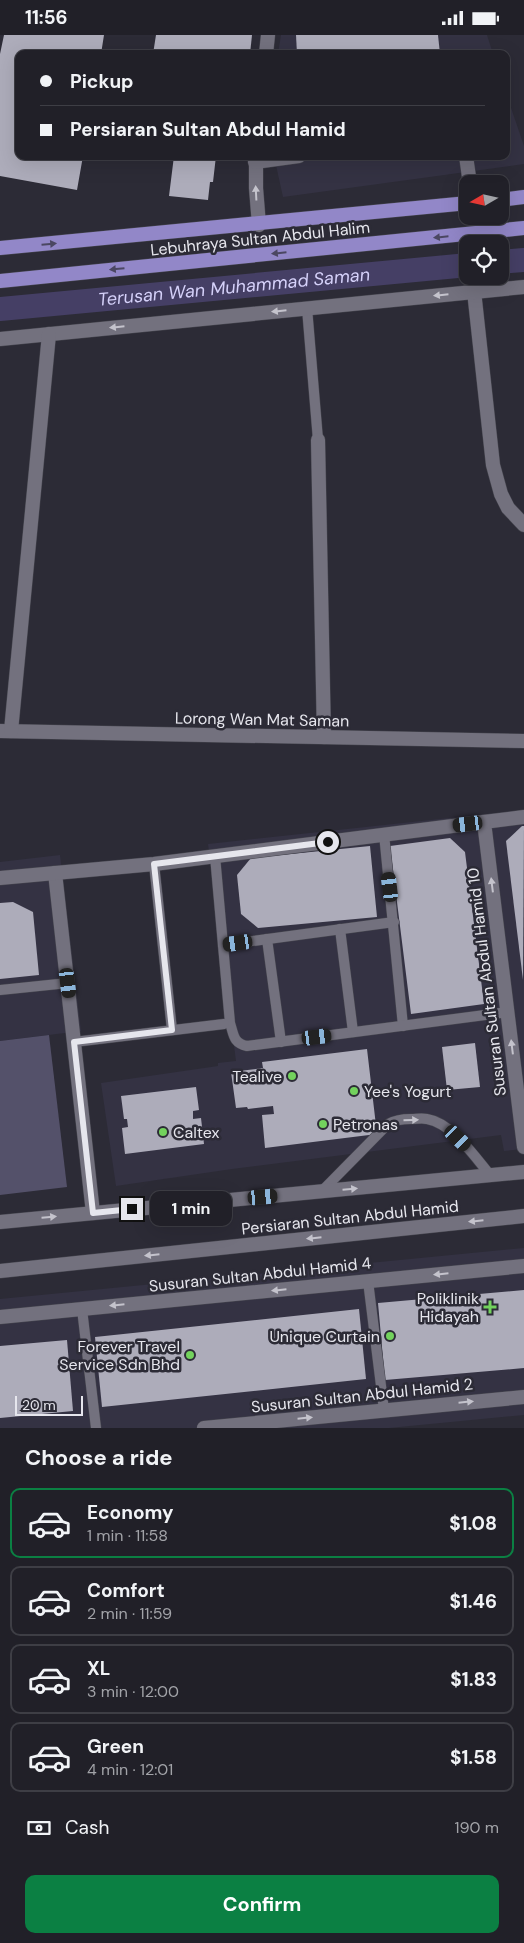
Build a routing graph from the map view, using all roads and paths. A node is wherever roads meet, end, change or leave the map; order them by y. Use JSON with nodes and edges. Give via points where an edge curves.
{"nodes":[{"id":1,"x":268,"y":35,"type":"edge"},
{"id":2,"x":266,"y":50,"type":"edge"},
{"id":3,"x":256,"y":160,"type":"edge"},
{"id":4,"x":467,"y":160,"type":"edge"},
{"id":5,"x":469,"y":175,"type":"edge"},
{"id":6,"x":524,"y":197,"type":"edge"},
{"id":7,"x":509,"y":199,"type":"edge"},
{"id":8,"x":459,"y":204,"type":"edge"},
{"id":9,"x":259,"y":225,"type":"junction"},
{"id":10,"x":524,"y":228,"type":"edge"},
{"id":11,"x":0,"y":248,"type":"edge"},
{"id":12,"x":0,"y":281,"type":"edge"},
{"id":13,"x":524,"y":287,"type":"edge"},
{"id":14,"x":474,"y":291,"type":"junction"},
{"id":15,"x":307,"y":308,"type":"junction"},
{"id":16,"x":48,"y":334,"type":"junction"},
{"id":17,"x":0,"y":339,"type":"edge"},
{"id":18,"x":318,"y":440,"type":"joint"},
{"id":19,"x":524,"y":525,"type":"edge"},
{"id":20,"x":5,"y":731,"type":"edge"},
{"id":21,"x":324,"y":737,"type":"junction"},
{"id":22,"x":524,"y":741,"type":"edge"},
{"id":23,"x":524,"y":817,"type":"edge"},
{"id":24,"x":484,"y":822,"type":"junction"},
{"id":25,"x":384,"y":835,"type":"junction"},
{"id":26,"x":215,"y":856,"type":"junction"},
{"id":27,"x":154,"y":864,"type":"junction"},
{"id":28,"x":55,"y":873,"type":"junction"},
{"id":29,"x":0,"y":878,"type":"edge"},
{"id":30,"x":394,"y":922,"type":"junction"},
{"id":31,"x":340,"y":929,"type":"junction"},
{"id":32,"x":267,"y":939,"type":"junction"},
{"id":33,"x":223,"y":945,"type":"junction"},
{"id":34,"x":68,"y":983,"type":"junction"},
{"id":35,"x":0,"y":990,"type":"edge"},
{"id":36,"x":508,"y":1012,"type":"junction"},
{"id":37,"x":224,"y":1024,"type":"dead end"},
{"id":38,"x":404,"y":1026,"type":"junction"},
{"id":39,"x":172,"y":1030,"type":"junction"},
{"id":40,"x":353,"y":1033,"type":"junction"},
{"id":41,"x":74,"y":1042,"type":"junction"},
{"id":42,"x":281,"y":1042,"type":"junction"},
{"id":43,"x":522,"y":1122,"type":"edge"},
{"id":44,"x":524,"y":1147,"type":"edge"},
{"id":45,"x":524,"y":1172,"type":"edge"},
{"id":46,"x":490,"y":1175,"type":"junction"},
{"id":47,"x":322,"y":1191,"type":"junction"},
{"id":48,"x":93,"y":1213,"type":"junction"},
{"id":49,"x":524,"y":1216,"type":"edge"},
{"id":50,"x":0,"y":1222,"type":"edge"},
{"id":51,"x":524,"y":1266,"type":"edge"},
{"id":52,"x":0,"y":1271,"type":"edge"},
{"id":53,"x":368,"y":1281,"type":"junction"},
{"id":54,"x":82,"y":1309,"type":"junction"},
{"id":55,"x":0,"y":1317,"type":"edge"},
{"id":56,"x":524,"y":1397,"type":"edge"},
{"id":57,"x":384,"y":1410,"type":"junction"},
{"id":58,"x":96,"y":1428,"type":"edge"},
{"id":59,"x":204,"y":1428,"type":"edge"}],
"edges":[{"from":1,"to":2,"type":"street"},
{"from":9,"to":3,"type":"street","one_way":true},
{"from":4,"to":5,"type":"street"},
{"from":6,"to":7,"type":"main road"},
{"from":8,"to":9,"type":"main road","name":"Lebuhraya Sultan Abdul Halim"},
{"from":11,"to":9,"type":"main road","name":"Lebuhraya Sultan Abdul Halim","one_way":true},
{"from":10,"to":12,"type":"main road","name":"Lebuhraya Sultan Abdul Halim","one_way":true},
{"from":13,"to":14,"type":"street"},
{"from":14,"to":15,"type":"street","one_way":true},
{"from":14,"to":19,"type":"street","via":[[493,465],[508,508]]},
{"from":15,"to":16,"type":"street","one_way":true},
{"from":15,"to":18,"type":"lane"},
{"from":16,"to":17,"type":"street"},
{"from":16,"to":20,"type":"street"},
{"from":18,"to":21,"type":"street"},
{"from":20,"to":21,"type":"street","name":"Lorong Wan Mat Saman"},
{"from":21,"to":22,"type":"street","name":"Lorong Wan Mat Saman"},
{"from":23,"to":24,"type":"street"},
{"from":24,"to":25,"type":"street"},
{"from":36,"to":24,"type":"street","name":"Susuran Sultan Abdul Hamid 10","one_way":true},
{"from":25,"to":26,"type":"street"},
{"from":25,"to":30,"type":"lane"},
{"from":26,"to":27,"type":"street"},
{"from":26,"to":33,"type":"lane"},
{"from":27,"to":28,"type":"street"},
{"from":27,"to":39,"type":"lane"},
{"from":28,"to":29,"type":"street"},
{"from":28,"to":34,"type":"street"},
{"from":30,"to":31,"type":"lane"},
{"from":30,"to":38,"type":"lane"},
{"from":31,"to":32,"type":"lane"},
{"from":31,"to":40,"type":"lane"},
{"from":32,"to":33,"type":"lane"},
{"from":32,"to":42,"type":"lane"},
{"from":33,"to":42,"type":"lane","via":[[234,1038],[247,1046]]},
{"from":34,"to":35,"type":"lane"},
{"from":34,"to":41,"type":"street"},
{"from":36,"to":38,"type":"lane"},
{"from":43,"to":36,"type":"street","name":"Susuran Sultan Abdul Hamid 10","one_way":true},
{"from":37,"to":39,"type":"lane"},
{"from":38,"to":40,"type":"lane"},
{"from":39,"to":41,"type":"lane"},
{"from":40,"to":42,"type":"lane"},
{"from":41,"to":48,"type":"street"},
{"from":43,"to":44,"type":"street","name":"Susuran Sultan Abdul Hamid 10"},
{"from":45,"to":46,"type":"street","name":"Persiaran Sultan Abdul Hamid"},
{"from":47,"to":46,"type":"street","name":"Persiaran Sultan Abdul Hamid","one_way":true},
{"from":47,"to":46,"type":"lane","one_way":true,"via":[[388,1124],[405,1119],[428,1119],[449,1130]]},
{"from":47,"to":48,"type":"street","name":"Persiaran Sultan Abdul Hamid"},
{"from":50,"to":48,"type":"street","name":"Persiaran Sultan Abdul Hamid","one_way":true},
{"from":49,"to":52,"type":"street","name":"Persiaran Sultan Abdul Hamid","one_way":true},
{"from":51,"to":53,"type":"street","name":"Susuran Sultan Abdul Hamid 4","one_way":true},
{"from":53,"to":54,"type":"street","name":"Susuran Sultan Abdul Hamid 4","one_way":true},
{"from":53,"to":57,"type":"lane"},
{"from":54,"to":55,"type":"street","name":"Susuran Sultan Abdul Hamid 4"},
{"from":54,"to":58,"type":"lane"},
{"from":57,"to":56,"type":"street","name":"Susuran Sultan Abdul Hamid 2","one_way":true},
{"from":59,"to":57,"type":"street","name":"Susuran Sultan Abdul Hamid 2","one_way":true}]}
